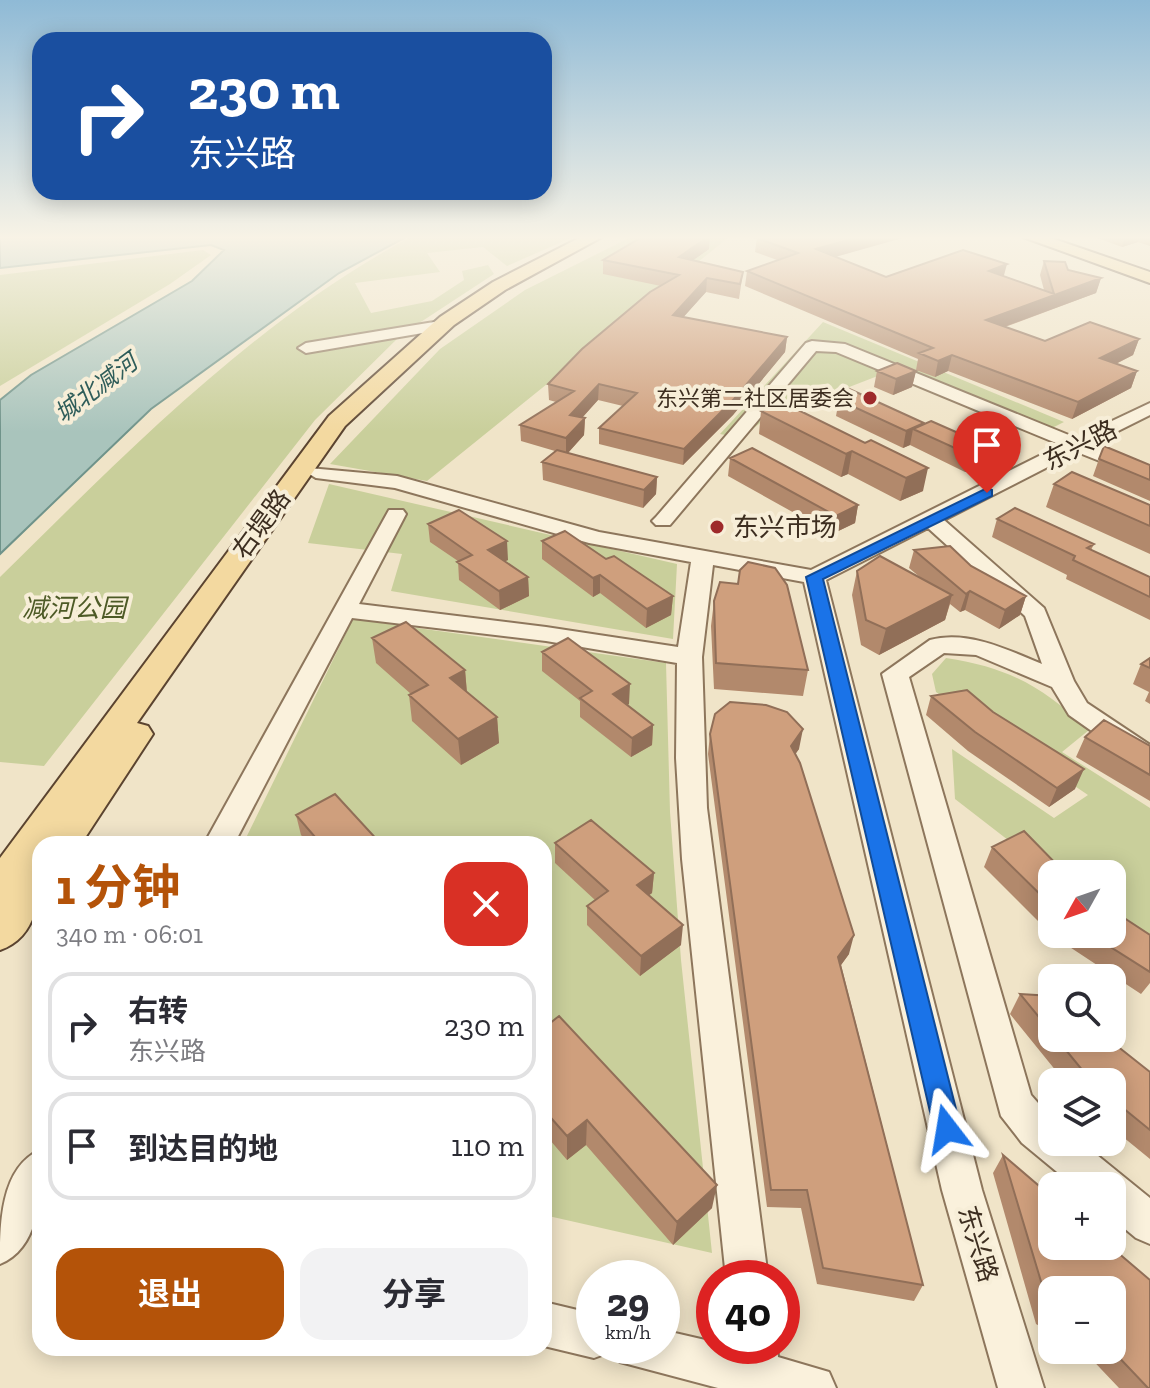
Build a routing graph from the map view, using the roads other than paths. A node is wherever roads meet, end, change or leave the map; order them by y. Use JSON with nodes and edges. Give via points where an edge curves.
{"nodes":[{"id":1,"x":476,"y":302,"type":"edge"},
{"id":2,"x":493,"y":302,"type":"edge"},
{"id":3,"x":440,"y":326,"type":"junction"},
{"id":4,"x":306,"y":348,"type":"dead end"},
{"id":5,"x":1150,"y":408,"type":"edge"},
{"id":6,"x":1079,"y":445,"type":"junction"},
{"id":7,"x":316,"y":472,"type":"junction"},
{"id":8,"x":1150,"y":475,"type":"edge"},
{"id":9,"x":396,"y":514,"type":"dead end"},
{"id":10,"x":932,"y":520,"type":"junction"},
{"id":11,"x":663,"y":521,"type":"dead end"},
{"id":12,"x":703,"y":557,"type":"junction"},
{"id":13,"x":814,"y":577,"type":"junction"},
{"id":14,"x":347,"y":610,"type":"junction"},
{"id":15,"x":689,"y":657,"type":"junction"},
{"id":16,"x":1061,"y":681,"type":"junction"},
{"id":17,"x":1150,"y":758,"type":"edge"},
{"id":18,"x":37,"y":836,"type":"edge"},
{"id":19,"x":66,"y":836,"type":"edge"},
{"id":20,"x":223,"y":836,"type":"edge"},
{"id":21,"x":32,"y":842,"type":"edge"},
{"id":22,"x":32,"y":886,"type":"edge"},
{"id":23,"x":0,"y":887,"type":"edge"},
{"id":24,"x":0,"y":933,"type":"edge"},
{"id":25,"x":1088,"y":1172,"type":"edge"},
{"id":26,"x":26,"y":1192,"type":"edge"},
{"id":27,"x":1126,"y":1204,"type":"edge"},
{"id":28,"x":1150,"y":1224,"type":"edge"},
{"id":29,"x":0,"y":1243,"type":"edge"},
{"id":30,"x":745,"y":1260,"type":"edge"},
{"id":31,"x":552,"y":1326,"type":"edge"},
{"id":32,"x":576,"y":1332,"type":"edge"},
{"id":33,"x":763,"y":1364,"type":"edge"},
{"id":34,"x":813,"y":1388,"type":"edge"},
{"id":35,"x":1021,"y":1388,"type":"edge"}],
"edges":[{"from":1,"to":3,"type":"main road","name":"右堤路"},
{"from":2,"to":7,"type":"main road","name":"右堤路","via":[[426,350]]},
{"from":3,"to":4,"type":"street"},
{"from":3,"to":18,"type":"main road","name":"右堤路","via":[[319,443]]},
{"from":5,"to":6,"type":"street","name":"东兴路"},
{"from":6,"to":8,"type":"street"},
{"from":6,"to":10,"type":"street","name":"东兴路"},
{"from":6,"to":11,"type":"street","via":[[839,347],[812,346]]},
{"from":7,"to":12,"type":"street","via":[[397,482],[597,538]]},
{"from":7,"to":19,"type":"main road","name":"右堤路"},
{"from":9,"to":14,"type":"street"},
{"from":10,"to":13,"type":"street","name":"东兴路"},
{"from":10,"to":16,"type":"street","via":[[1036,613]]},
{"from":12,"to":13,"type":"street"},
{"from":12,"to":15,"type":"street"},
{"from":13,"to":35,"type":"street","name":"东兴路","via":[[962,1190]]},
{"from":14,"to":15,"type":"street"},
{"from":14,"to":20,"type":"street"},
{"from":15,"to":30,"type":"street","via":[[686,713],[696,853]]},
{"from":16,"to":17,"type":"street","via":[[1078,709]]},
{"from":16,"to":25,"type":"street","via":[[980,648],[939,645],[895,674],[1014,1103],[1036,1130]]},
{"from":21,"to":23,"type":"main road","name":"右堤路"},
{"from":22,"to":24,"type":"main road"},
{"from":26,"to":29,"type":"street"},
{"from":27,"to":28,"type":"street"},
{"from":31,"to":32,"type":"street"},
{"from":33,"to":34,"type":"street"}]}
